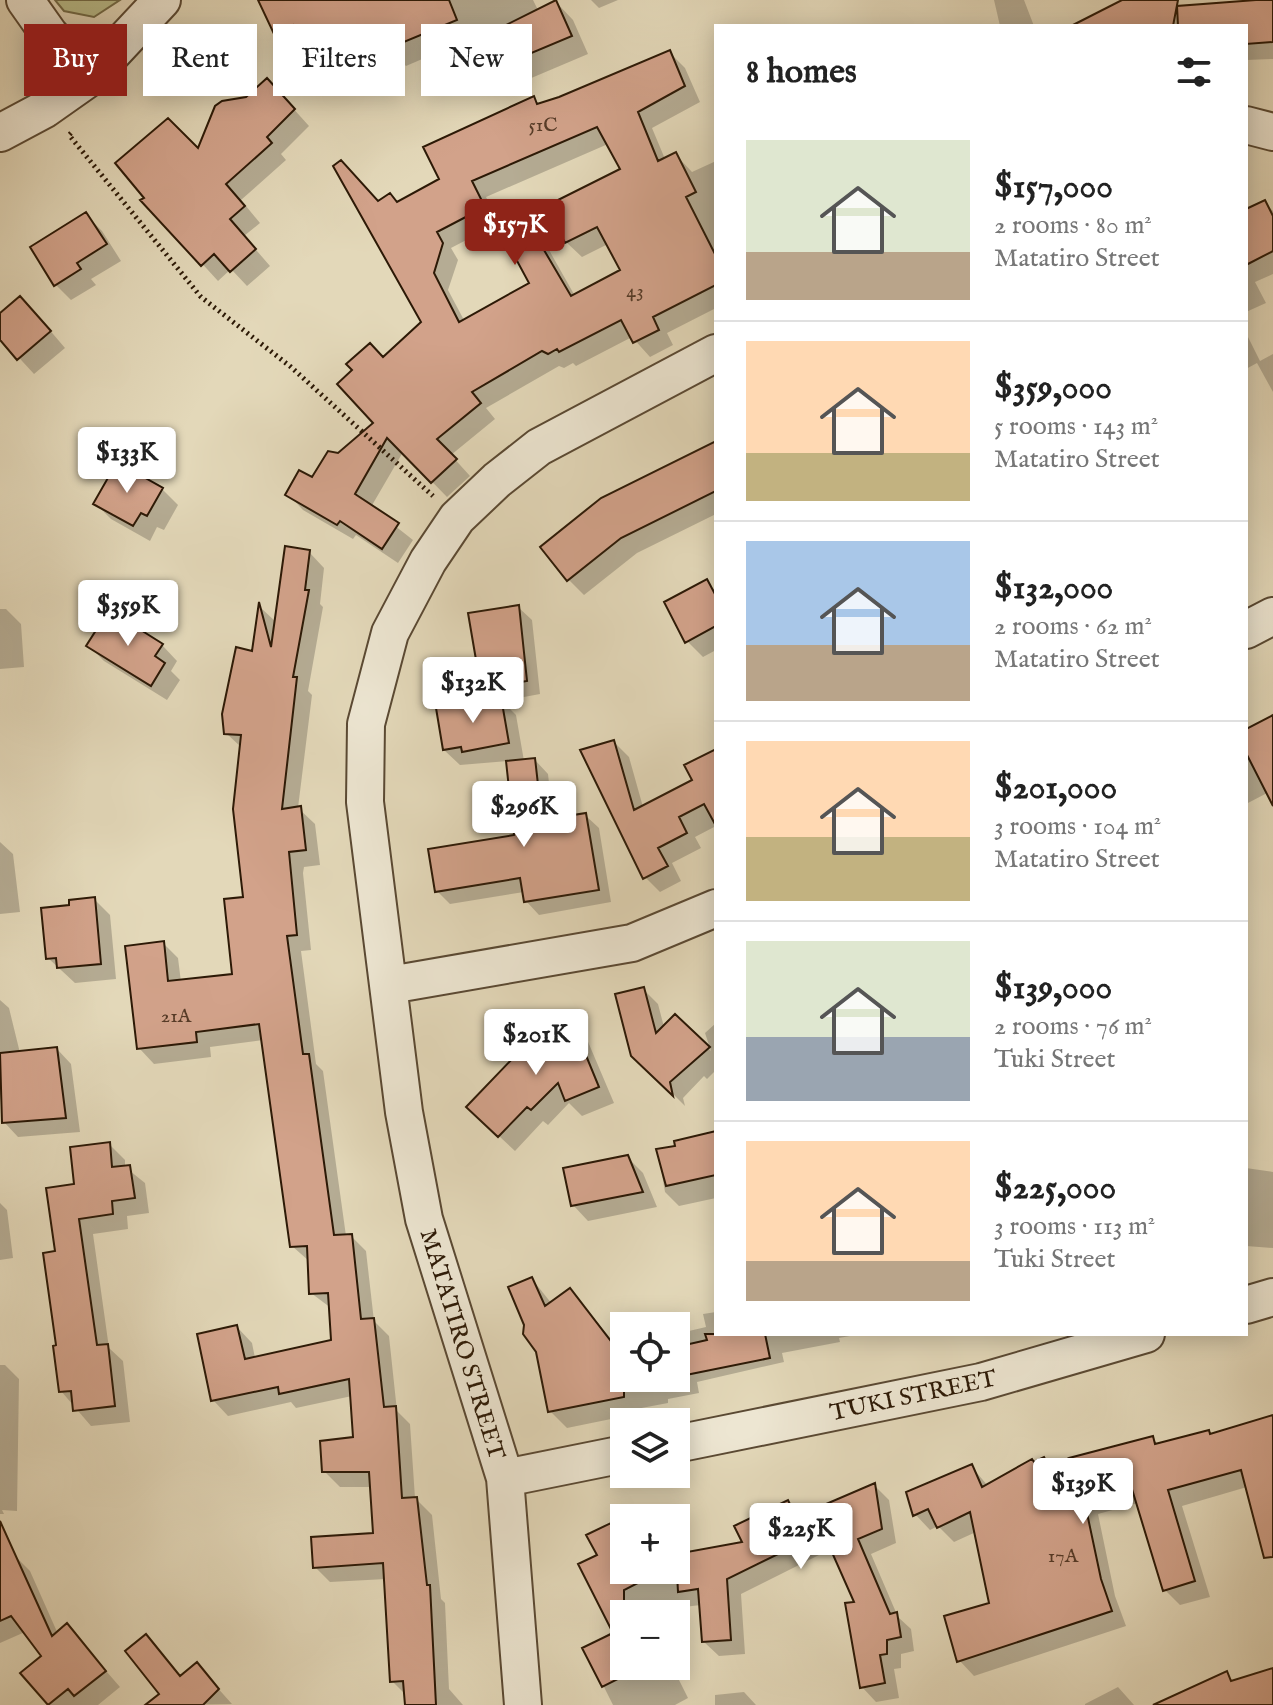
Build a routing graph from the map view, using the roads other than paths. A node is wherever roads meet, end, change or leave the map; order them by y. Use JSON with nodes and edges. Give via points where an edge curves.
{"nodes":[{"id":1,"x":25,"y":0,"type":"edge"},
{"id":2,"x":162,"y":0,"type":"edge"},
{"id":3,"x":42,"y":24,"type":"edge"},
{"id":4,"x":127,"y":37,"type":"edge"},
{"id":5,"x":63,"y":96,"type":"edge"},
{"id":6,"x":1248,"y":126,"type":"edge"},
{"id":7,"x":1273,"y":132,"type":"edge"},
{"id":8,"x":0,"y":133,"type":"edge"},
{"id":9,"x":714,"y":354,"type":"edge"},
{"id":10,"x":1273,"y":616,"type":"edge"},
{"id":11,"x":1248,"y":629,"type":"edge"},
{"id":12,"x":714,"y":909,"type":"edge"},
{"id":13,"x":390,"y":985,"type":"junction"},
{"id":14,"x":1273,"y":1297,"type":"edge"},
{"id":15,"x":1248,"y":1304,"type":"edge"},
{"id":16,"x":1139,"y":1336,"type":"edge"},
{"id":17,"x":690,"y":1441,"type":"edge"},
{"id":18,"x":610,"y":1457,"type":"edge"},
{"id":19,"x":505,"y":1478,"type":"junction"},
{"id":20,"x":523,"y":1705,"type":"edge"}],
"edges":[{"from":1,"to":3,"type":"street"},
{"from":2,"to":4,"type":"street"},
{"from":5,"to":8,"type":"street"},
{"from":6,"to":7,"type":"street"},
{"from":9,"to":13,"type":"street","name":"MATATIRO STREET","via":[[539,447],[497,480],[457,518],[390,633],[366,724],[365,802]]},
{"from":10,"to":11,"type":"street"},
{"from":12,"to":13,"type":"street","via":[[632,943]]},
{"from":13,"to":19,"type":"street","name":"MATATIRO STREET","via":[[404,1112],[424,1219]]},
{"from":14,"to":15,"type":"street"},
{"from":16,"to":17,"type":"street","name":"TUKI STREET","via":[[981,1382]]},
{"from":18,"to":19,"type":"street"},
{"from":19,"to":20,"type":"street","name":"MATATIRO STREET"}]}
